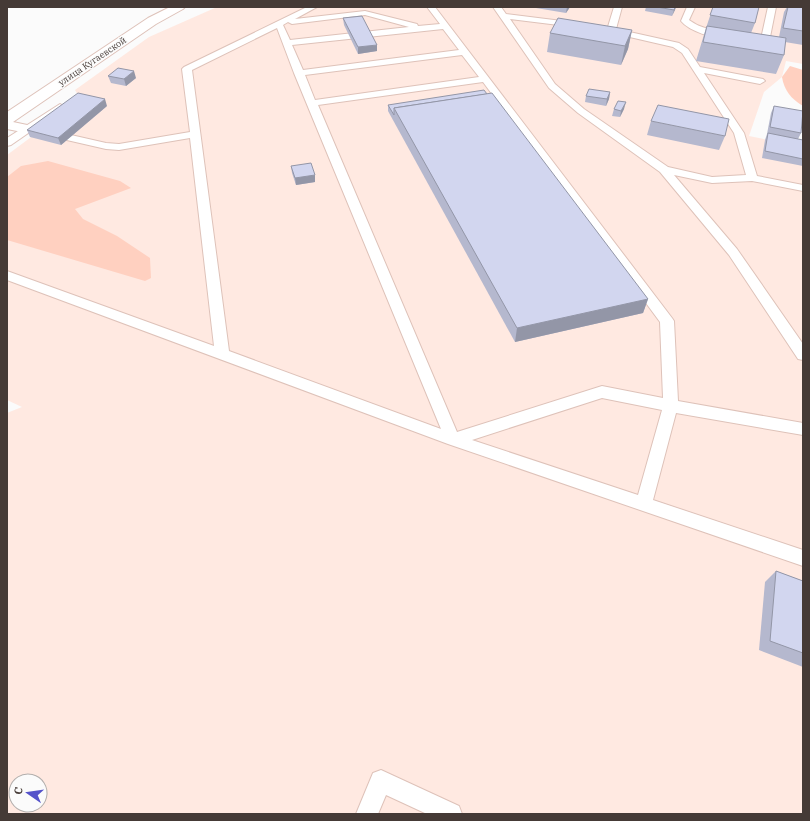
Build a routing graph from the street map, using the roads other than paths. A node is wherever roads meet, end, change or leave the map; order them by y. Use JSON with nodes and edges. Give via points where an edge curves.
{"nodes":[{"id":1,"x":179,"y":7,"type":"edge"},
{"id":2,"x":313,"y":7,"type":"edge"},
{"id":3,"x":431,"y":7,"type":"edge"},
{"id":4,"x":618,"y":7,"type":"edge"},
{"id":5,"x":691,"y":7,"type":"edge"},
{"id":6,"x":772,"y":7,"type":"edge"},
{"id":7,"x":499,"y":11,"type":"edge"},
{"id":8,"x":279,"y":24,"type":"junction"},
{"id":9,"x":445,"y":26,"type":"junction"},
{"id":10,"x":588,"y":27,"type":"edge"},
{"id":11,"x":422,"y":29,"type":"junction"},
{"id":12,"x":287,"y":43,"type":"junction"},
{"id":13,"x":464,"y":52,"type":"junction"},
{"id":14,"x":697,"y":69,"type":"junction"},
{"id":15,"x":300,"y":73,"type":"junction"},
{"id":16,"x":484,"y":79,"type":"junction"},
{"id":17,"x":760,"y":81,"type":"dead end"},
{"id":18,"x":312,"y":103,"type":"junction"},
{"id":19,"x":60,"y":107,"type":"edge"},
{"id":20,"x":7,"y":119,"type":"edge"},
{"id":21,"x":7,"y":125,"type":"edge"},
{"id":22,"x":28,"y":129,"type":"junction"},
{"id":23,"x":195,"y":134,"type":"junction"},
{"id":24,"x":7,"y":143,"type":"edge"},
{"id":25,"x":664,"y":170,"type":"junction"},
{"id":26,"x":752,"y":178,"type":"junction"},
{"id":27,"x":803,"y":188,"type":"edge"},
{"id":28,"x":7,"y":275,"type":"edge"},
{"id":29,"x":222,"y":354,"type":"junction"},
{"id":30,"x":803,"y":355,"type":"edge"},
{"id":31,"x":671,"y":405,"type":"junction"},
{"id":32,"x":803,"y":429,"type":"edge"},
{"id":33,"x":453,"y":440,"type":"junction"},
{"id":34,"x":644,"y":504,"type":"junction"},
{"id":35,"x":803,"y":558,"type":"edge"},
{"id":36,"x":367,"y":814,"type":"edge"},
{"id":37,"x":450,"y":814,"type":"edge"}],
"edges":[{"from":1,"to":20,"type":"street","name":"улица Кугаевской","via":[[152,21]]},
{"from":2,"to":8,"type":"lane"},
{"from":3,"to":9,"type":"lane"},
{"from":4,"to":14,"type":"lane","via":[[607,29],[676,45],[686,51]]},
{"from":5,"to":6,"type":"lane","via":[[685,21],[703,32],[765,42]]},
{"from":7,"to":10,"type":"lane"},
{"from":7,"to":25,"type":"lane","via":[[552,86],[581,111]]},
{"from":8,"to":11,"type":"lane","via":[[365,13]]},
{"from":8,"to":12,"type":"lane"},
{"from":8,"to":23,"type":"lane","via":[[187,69]]},
{"from":9,"to":11,"type":"lane"},
{"from":9,"to":13,"type":"lane"},
{"from":11,"to":12,"type":"lane"},
{"from":12,"to":15,"type":"lane"},
{"from":13,"to":15,"type":"lane"},
{"from":13,"to":16,"type":"lane"},
{"from":14,"to":17,"type":"lane"},
{"from":14,"to":26,"type":"lane","via":[[739,132]]},
{"from":15,"to":18,"type":"lane"},
{"from":16,"to":18,"type":"lane"},
{"from":16,"to":31,"type":"lane","via":[[667,321]]},
{"from":18,"to":33,"type":"lane"},
{"from":19,"to":22,"type":"lane"},
{"from":21,"to":22,"type":"street"},
{"from":22,"to":23,"type":"lane","via":[[119,147]]},
{"from":22,"to":24,"type":"lane"},
{"from":23,"to":29,"type":"lane"},
{"from":25,"to":26,"type":"lane","via":[[712,180]]},
{"from":25,"to":30,"type":"lane","via":[[733,252]]},
{"from":26,"to":27,"type":"lane"},
{"from":28,"to":29,"type":"lane"},
{"from":29,"to":33,"type":"lane"},
{"from":31,"to":32,"type":"lane"},
{"from":31,"to":33,"type":"lane","via":[[602,392]]},
{"from":31,"to":34,"type":"lane"},
{"from":33,"to":34,"type":"lane"},
{"from":34,"to":35,"type":"lane"},
{"from":36,"to":37,"type":"lane","via":[[381,781]]}]}
